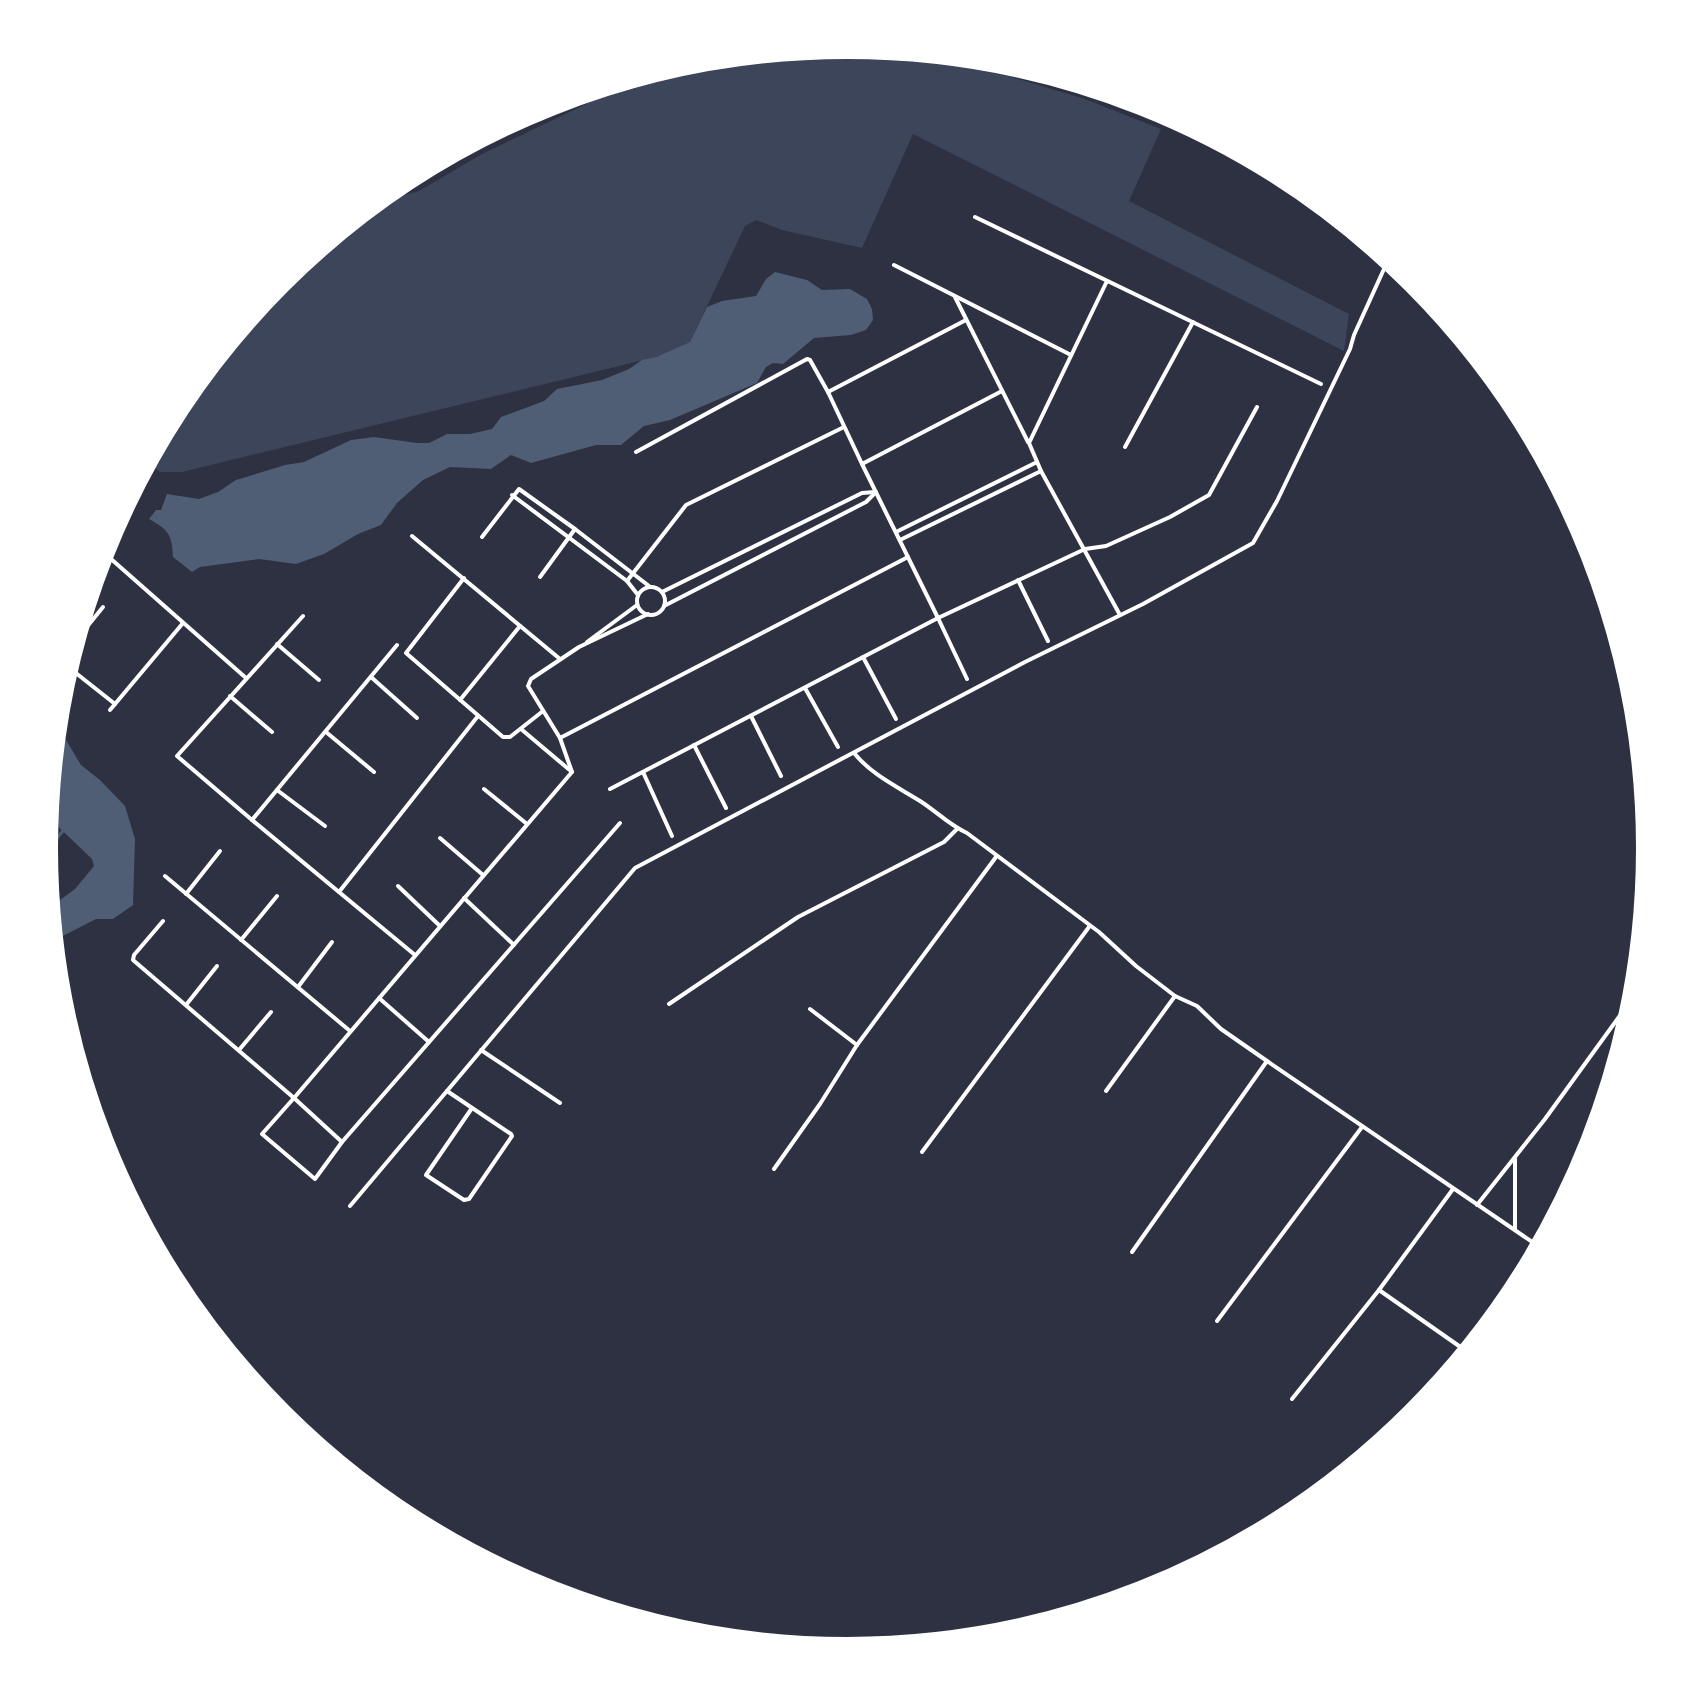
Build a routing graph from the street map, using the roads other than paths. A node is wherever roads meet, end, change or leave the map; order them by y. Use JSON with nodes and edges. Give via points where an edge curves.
{"nodes":[{"id":1,"x":975,"y":217,"type":"dead end"},
{"id":2,"x":894,"y":265,"type":"dead end"},
{"id":3,"x":1386,"y":265,"type":"edge"},
{"id":4,"x":1107,"y":281,"type":"junction"},
{"id":5,"x":954,"y":296,"type":"junction"},
{"id":6,"x":966,"y":320,"type":"junction"},
{"id":7,"x":1192,"y":322,"type":"junction"},
{"id":8,"x":1071,"y":355,"type":"junction"},
{"id":9,"x":1321,"y":384,"type":"dead end"},
{"id":10,"x":1002,"y":391,"type":"junction"},
{"id":11,"x":828,"y":392,"type":"junction"},
{"id":12,"x":1257,"y":406,"type":"dead end"},
{"id":13,"x":844,"y":427,"type":"junction"},
{"id":14,"x":1029,"y":443,"type":"junction"},
{"id":15,"x":1125,"y":447,"type":"dead end"},
{"id":16,"x":636,"y":452,"type":"dead end"},
{"id":17,"x":1037,"y":462,"type":"junction"},
{"id":18,"x":862,"y":464,"type":"junction"},
{"id":19,"x":1041,"y":471,"type":"junction"},
{"id":20,"x":876,"y":492,"type":"junction"},
{"id":21,"x":512,"y":495,"type":"junction"},
{"id":22,"x":575,"y":529,"type":"junction"},
{"id":23,"x":896,"y":532,"type":"junction"},
{"id":24,"x":412,"y":536,"type":"dead end"},
{"id":25,"x":482,"y":537,"type":"dead end"},
{"id":26,"x":569,"y":537,"type":"junction"},
{"id":27,"x":900,"y":540,"type":"junction"},
{"id":28,"x":1084,"y":549,"type":"junction"},
{"id":29,"x":908,"y":557,"type":"junction"},
{"id":30,"x":109,"y":558,"type":"edge"},
{"id":31,"x":633,"y":574,"type":"junction"},
{"id":32,"x":540,"y":577,"type":"dead end"},
{"id":33,"x":464,"y":578,"type":"junction"},
{"id":34,"x":1018,"y":580,"type":"junction"},
{"id":35,"x":627,"y":581,"type":"junction"},
{"id":36,"x":649,"y":586,"type":"junction"},
{"id":37,"x":662,"y":592,"type":"junction"},
{"id":38,"x":638,"y":595,"type":"junction"},
{"id":39,"x":638,"y":605,"type":"junction"},
{"id":40,"x":664,"y":606,"type":"junction"},
{"id":41,"x":103,"y":607,"type":"dead end"},
{"id":42,"x":648,"y":614,"type":"junction"},
{"id":43,"x":1120,"y":615,"type":"junction"},
{"id":44,"x":303,"y":616,"type":"dead end"},
{"id":45,"x":938,"y":618,"type":"junction"},
{"id":46,"x":183,"y":623,"type":"junction"},
{"id":47,"x":520,"y":626,"type":"junction"},
{"id":48,"x":85,"y":630,"type":"edge"},
{"id":49,"x":1048,"y":640,"type":"dead end"},
{"id":50,"x":277,"y":644,"type":"junction"},
{"id":51,"x":397,"y":645,"type":"dead end"},
{"id":52,"x":579,"y":647,"type":"junction"},
{"id":53,"x":862,"y":657,"type":"junction"},
{"id":54,"x":560,"y":659,"type":"junction"},
{"id":55,"x":74,"y":672,"type":"edge"},
{"id":56,"x":371,"y":677,"type":"junction"},
{"id":57,"x":246,"y":678,"type":"junction"},
{"id":58,"x":967,"y":679,"type":"dead end"},
{"id":59,"x":319,"y":680,"type":"dead end"},
{"id":60,"x":805,"y":688,"type":"junction"},
{"id":61,"x":230,"y":696,"type":"junction"},
{"id":62,"x":460,"y":700,"type":"junction"},
{"id":63,"x":115,"y":704,"type":"junction"},
{"id":64,"x":110,"y":710,"type":"dead end"},
{"id":65,"x":543,"y":711,"type":"junction"},
{"id":66,"x":478,"y":716,"type":"junction"},
{"id":67,"x":751,"y":716,"type":"junction"},
{"id":68,"x":417,"y":718,"type":"dead end"},
{"id":69,"x":896,"y":719,"type":"dead end"},
{"id":70,"x":521,"y":729,"type":"junction"},
{"id":71,"x":272,"y":732,"type":"dead end"},
{"id":72,"x":326,"y":732,"type":"junction"},
{"id":73,"x":560,"y":738,"type":"junction"},
{"id":74,"x":694,"y":745,"type":"junction"},
{"id":75,"x":838,"y":747,"type":"dead end"},
{"id":76,"x":854,"y":753,"type":"junction"},
{"id":77,"x":374,"y":772,"type":"dead end"},
{"id":78,"x":572,"y":772,"type":"junction"},
{"id":79,"x":643,"y":772,"type":"junction"},
{"id":80,"x":781,"y":776,"type":"dead end"},
{"id":81,"x":484,"y":789,"type":"dead end"},
{"id":82,"x":610,"y":789,"type":"dead end"},
{"id":83,"x":277,"y":790,"type":"junction"},
{"id":84,"x":726,"y":808,"type":"dead end"},
{"id":85,"x":252,"y":820,"type":"junction"},
{"id":86,"x":620,"y":823,"type":"dead end"},
{"id":87,"x":527,"y":824,"type":"junction"},
{"id":88,"x":325,"y":826,"type":"dead end"},
{"id":89,"x":957,"y":829,"type":"junction"},
{"id":90,"x":672,"y":836,"type":"dead end"},
{"id":91,"x":440,"y":838,"type":"dead end"},
{"id":92,"x":220,"y":851,"type":"dead end"},
{"id":93,"x":996,"y":857,"type":"junction"},
{"id":94,"x":483,"y":875,"type":"junction"},
{"id":95,"x":165,"y":876,"type":"dead end"},
{"id":96,"x":398,"y":886,"type":"dead end"},
{"id":97,"x":339,"y":892,"type":"junction"},
{"id":98,"x":186,"y":894,"type":"junction"},
{"id":99,"x":277,"y":896,"type":"dead end"},
{"id":100,"x":464,"y":898,"type":"junction"},
{"id":101,"x":163,"y":921,"type":"dead end"},
{"id":102,"x":440,"y":926,"type":"junction"},
{"id":103,"x":1089,"y":927,"type":"junction"},
{"id":104,"x":242,"y":940,"type":"junction"},
{"id":105,"x":332,"y":942,"type":"dead end"},
{"id":106,"x":514,"y":945,"type":"junction"},
{"id":107,"x":415,"y":955,"type":"junction"},
{"id":108,"x":217,"y":966,"type":"dead end"},
{"id":109,"x":297,"y":987,"type":"junction"},
{"id":110,"x":1175,"y":996,"type":"junction"},
{"id":111,"x":379,"y":998,"type":"junction"},
{"id":112,"x":669,"y":1004,"type":"dead end"},
{"id":113,"x":186,"y":1005,"type":"junction"},
{"id":114,"x":810,"y":1009,"type":"dead end"},
{"id":115,"x":1625,"y":1009,"type":"edge"},
{"id":116,"x":271,"y":1012,"type":"dead end"},
{"id":117,"x":350,"y":1031,"type":"junction"},
{"id":118,"x":429,"y":1042,"type":"junction"},
{"id":119,"x":857,"y":1045,"type":"junction"},
{"id":120,"x":239,"y":1050,"type":"junction"},
{"id":121,"x":481,"y":1050,"type":"junction"},
{"id":122,"x":1267,"y":1061,"type":"junction"},
{"id":123,"x":447,"y":1091,"type":"junction"},
{"id":124,"x":1106,"y":1091,"type":"dead end"},
{"id":125,"x":294,"y":1098,"type":"junction"},
{"id":126,"x":560,"y":1103,"type":"dead end"},
{"id":127,"x":472,"y":1108,"type":"junction"},
{"id":128,"x":1362,"y":1127,"type":"junction"},
{"id":129,"x":342,"y":1142,"type":"junction"},
{"id":130,"x":922,"y":1152,"type":"dead end"},
{"id":131,"x":1515,"y":1158,"type":"junction"},
{"id":132,"x":774,"y":1169,"type":"dead end"},
{"id":133,"x":1453,"y":1189,"type":"junction"},
{"id":134,"x":1477,"y":1204,"type":"junction"},
{"id":135,"x":350,"y":1206,"type":"dead end"},
{"id":136,"x":1515,"y":1230,"type":"junction"},
{"id":137,"x":1535,"y":1244,"type":"edge"},
{"id":138,"x":1132,"y":1252,"type":"dead end"},
{"id":139,"x":1379,"y":1290,"type":"junction"},
{"id":140,"x":1217,"y":1321,"type":"dead end"},
{"id":141,"x":1463,"y":1349,"type":"edge"},
{"id":142,"x":1292,"y":1399,"type":"dead end"}],
"edges":[{"from":1,"to":4,"type":"street"},
{"from":2,"to":5,"type":"street"},
{"from":3,"to":43,"type":"street","via":[[1350,349],[1257,538],[1246,548]]},
{"from":4,"to":7,"type":"street"},
{"from":4,"to":8,"type":"street"},
{"from":5,"to":6,"type":"street"},
{"from":5,"to":8,"type":"street"},
{"from":6,"to":10,"type":"street"},
{"from":6,"to":11,"type":"street"},
{"from":7,"to":9,"type":"street"},
{"from":7,"to":15,"type":"street"},
{"from":8,"to":14,"type":"street"},
{"from":10,"to":14,"type":"street"},
{"from":10,"to":18,"type":"street"},
{"from":11,"to":13,"type":"street"},
{"from":11,"to":16,"type":"street","via":[[810,360],[803,360]]},
{"from":12,"to":28,"type":"street","via":[[1209,495],[1106,546]]},
{"from":13,"to":18,"type":"street"},
{"from":13,"to":31,"type":"street","via":[[686,505]]},
{"from":14,"to":17,"type":"street"},
{"from":17,"to":19,"type":"street"},
{"from":17,"to":23,"type":"street"},
{"from":18,"to":20,"type":"street"},
{"from":19,"to":27,"type":"street"},
{"from":19,"to":28,"type":"street"},
{"from":20,"to":23,"type":"street"},
{"from":20,"to":37,"type":"street","via":[[862,493]]},
{"from":20,"to":40,"type":"street","via":[[866,502]]},
{"from":21,"to":22,"type":"street","via":[[519,489]]},
{"from":21,"to":25,"type":"street"},
{"from":21,"to":26,"type":"street"},
{"from":22,"to":26,"type":"street"},
{"from":22,"to":31,"type":"street"},
{"from":23,"to":27,"type":"street"},
{"from":24,"to":33,"type":"street"},
{"from":26,"to":32,"type":"street"},
{"from":26,"to":35,"type":"street"},
{"from":27,"to":29,"type":"street"},
{"from":28,"to":34,"type":"street"},
{"from":28,"to":43,"type":"street"},
{"from":29,"to":45,"type":"street"},
{"from":29,"to":73,"type":"street"},
{"from":30,"to":46,"type":"street"},
{"from":31,"to":35,"type":"street"},
{"from":31,"to":36,"type":"street"},
{"from":33,"to":47,"type":"street"},
{"from":33,"to":62,"type":"street","via":[[406,653]]},
{"from":34,"to":45,"type":"street"},
{"from":34,"to":49,"type":"street"},
{"from":35,"to":38,"type":"street"},
{"from":36,"to":37,"type":"street"},
{"from":36,"to":38,"type":"street"},
{"from":37,"to":40,"type":"street"},
{"from":38,"to":39,"type":"street"},
{"from":39,"to":42,"type":"street"},
{"from":39,"to":52,"type":"street"},
{"from":40,"to":42,"type":"street","via":[[658,613]]},
{"from":41,"to":48,"type":"street"},
{"from":42,"to":52,"type":"street"},
{"from":43,"to":76,"type":"street"},
{"from":44,"to":50,"type":"street"},
{"from":45,"to":53,"type":"street"},
{"from":45,"to":58,"type":"street"},
{"from":46,"to":57,"type":"street"},
{"from":46,"to":63,"type":"street"},
{"from":47,"to":54,"type":"street"},
{"from":47,"to":62,"type":"street"},
{"from":50,"to":57,"type":"street"},
{"from":50,"to":59,"type":"street"},
{"from":51,"to":56,"type":"street"},
{"from":52,"to":54,"type":"street"},
{"from":53,"to":60,"type":"street"},
{"from":53,"to":69,"type":"street"},
{"from":54,"to":65,"type":"street","via":[[528,683]]},
{"from":55,"to":63,"type":"street"},
{"from":56,"to":68,"type":"street"},
{"from":56,"to":72,"type":"street"},
{"from":57,"to":61,"type":"street"},
{"from":60,"to":67,"type":"street"},
{"from":60,"to":75,"type":"street"},
{"from":61,"to":71,"type":"street"},
{"from":61,"to":85,"type":"street","via":[[177,756]]},
{"from":62,"to":66,"type":"street"},
{"from":63,"to":64,"type":"street"},
{"from":65,"to":70,"type":"street"},
{"from":65,"to":73,"type":"street"},
{"from":66,"to":70,"type":"street","via":[[507,738]]},
{"from":66,"to":97,"type":"street"},
{"from":67,"to":74,"type":"street"},
{"from":67,"to":80,"type":"street"},
{"from":70,"to":78,"type":"street"},
{"from":72,"to":77,"type":"street"},
{"from":72,"to":83,"type":"street"},
{"from":73,"to":78,"type":"street"},
{"from":74,"to":79,"type":"street"},
{"from":74,"to":84,"type":"street"},
{"from":76,"to":89,"type":"street","via":[[880,777]]},
{"from":76,"to":121,"type":"street","via":[[635,868]]},
{"from":78,"to":87,"type":"street"},
{"from":79,"to":82,"type":"street"},
{"from":79,"to":90,"type":"street"},
{"from":81,"to":87,"type":"street"},
{"from":83,"to":85,"type":"street"},
{"from":83,"to":88,"type":"street"},
{"from":85,"to":97,"type":"street"},
{"from":86,"to":106,"type":"street"},
{"from":87,"to":94,"type":"street"},
{"from":89,"to":93,"type":"street"},
{"from":89,"to":112,"type":"street","via":[[944,842],[798,917]]},
{"from":91,"to":94,"type":"street"},
{"from":92,"to":98,"type":"street"},
{"from":93,"to":103,"type":"street"},
{"from":93,"to":119,"type":"street"},
{"from":94,"to":100,"type":"street"},
{"from":95,"to":98,"type":"street"},
{"from":96,"to":102,"type":"street"},
{"from":97,"to":107,"type":"street"},
{"from":98,"to":104,"type":"street"},
{"from":99,"to":104,"type":"street"},
{"from":100,"to":102,"type":"street"},
{"from":100,"to":106,"type":"street"},
{"from":101,"to":113,"type":"street","via":[[133,958]]},
{"from":102,"to":107,"type":"street"},
{"from":103,"to":110,"type":"street"},
{"from":103,"to":130,"type":"street"},
{"from":104,"to":109,"type":"street"},
{"from":105,"to":109,"type":"street"},
{"from":106,"to":118,"type":"street"},
{"from":107,"to":111,"type":"street"},
{"from":108,"to":113,"type":"street"},
{"from":109,"to":117,"type":"street"},
{"from":110,"to":122,"type":"street","via":[[1197,1006],[1221,1029]]},
{"from":110,"to":124,"type":"street"},
{"from":111,"to":117,"type":"street"},
{"from":111,"to":118,"type":"street"},
{"from":113,"to":120,"type":"street"},
{"from":114,"to":119,"type":"street"},
{"from":115,"to":131,"type":"street"},
{"from":116,"to":120,"type":"street"},
{"from":117,"to":125,"type":"street"},
{"from":118,"to":129,"type":"street"},
{"from":119,"to":132,"type":"street"},
{"from":120,"to":125,"type":"street"},
{"from":121,"to":123,"type":"street"},
{"from":121,"to":126,"type":"street"},
{"from":122,"to":128,"type":"street"},
{"from":122,"to":138,"type":"street"},
{"from":123,"to":127,"type":"street"},
{"from":123,"to":135,"type":"street"},
{"from":125,"to":129,"type":"street"},
{"from":125,"to":129,"type":"street","via":[[262,1134],[315,1179]]},
{"from":127,"to":127,"type":"street","via":[[426,1175],[464,1200],[512,1136]]},
{"from":128,"to":133,"type":"street"},
{"from":128,"to":140,"type":"street"},
{"from":131,"to":134,"type":"street"},
{"from":131,"to":136,"type":"street"},
{"from":133,"to":134,"type":"street"},
{"from":133,"to":139,"type":"street"},
{"from":134,"to":136,"type":"street"},
{"from":136,"to":137,"type":"street"},
{"from":139,"to":141,"type":"street"},
{"from":139,"to":142,"type":"street"}]}
